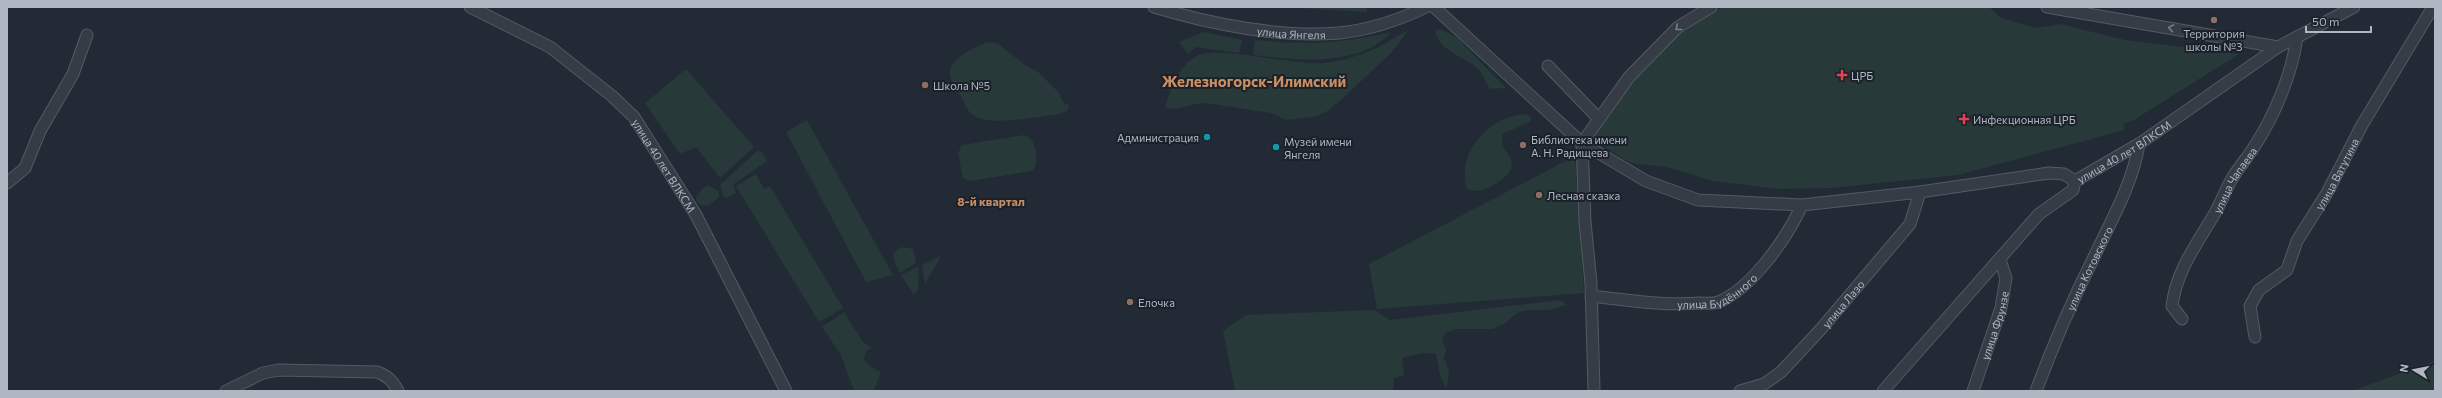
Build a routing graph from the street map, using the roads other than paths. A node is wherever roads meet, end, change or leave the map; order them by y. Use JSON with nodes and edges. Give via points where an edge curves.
{"nodes":[{"id":1,"x":470,"y":7,"type":"edge"},
{"id":2,"x":1154,"y":7,"type":"edge"},
{"id":3,"x":1426,"y":7,"type":"edge"},
{"id":4,"x":1434,"y":7,"type":"edge"},
{"id":5,"x":1711,"y":7,"type":"edge"},
{"id":6,"x":2046,"y":7,"type":"edge"},
{"id":7,"x":2354,"y":7,"type":"edge"},
{"id":8,"x":2433,"y":7,"type":"edge"},
{"id":9,"x":87,"y":35,"type":"dead end"},
{"id":10,"x":2297,"y":37,"type":"junction"},
{"id":11,"x":2278,"y":47,"type":"junction"},
{"id":12,"x":1548,"y":66,"type":"dead end"},
{"id":13,"x":1599,"y":119,"type":"junction"},
{"id":14,"x":1582,"y":143,"type":"junction"},
{"id":15,"x":2139,"y":144,"type":"junction"},
{"id":16,"x":2075,"y":181,"type":"junction"},
{"id":17,"x":7,"y":183,"type":"edge"},
{"id":18,"x":1920,"y":192,"type":"junction"},
{"id":19,"x":1802,"y":205,"type":"junction"},
{"id":20,"x":2000,"y":260,"type":"junction"},
{"id":21,"x":1591,"y":296,"type":"junction"},
{"id":22,"x":2182,"y":319,"type":"dead end"},
{"id":23,"x":2255,"y":337,"type":"dead end"},
{"id":24,"x":226,"y":391,"type":"edge"},
{"id":25,"x":398,"y":391,"type":"edge"},
{"id":26,"x":786,"y":391,"type":"edge"},
{"id":27,"x":1594,"y":391,"type":"edge"},
{"id":28,"x":1740,"y":391,"type":"edge"},
{"id":29,"x":1883,"y":391,"type":"edge"},
{"id":30,"x":1973,"y":391,"type":"edge"},
{"id":31,"x":2036,"y":391,"type":"edge"}],
"edges":[{"from":1,"to":26,"type":"street","name":"улица 40 лет ВЛКСМ","via":[[550,47],[612,96],[634,117],[696,215]]},
{"from":2,"to":3,"type":"street","name":"улица Янгеля","via":[[1231,25],[1305,33],[1339,33],[1409,15]]},
{"from":4,"to":14,"type":"street"},
{"from":5,"to":13,"type":"street","one_way":true,"via":[[1678,27],[1629,77]]},
{"from":11,"to":6,"type":"street","one_way":true},
{"from":7,"to":10,"type":"street","name":"улица 40 лет ВЛКСМ"},
{"from":8,"to":23,"type":"street","name":"улица Ватутина","via":[[2362,125],[2327,193],[2296,241],[2287,270],[2258,290],[2250,306]]},
{"from":9,"to":17,"type":"street","via":[[73,74],[40,131],[25,168]]},
{"from":10,"to":11,"type":"street","name":"улица 40 лет ВЛКСМ"},
{"from":10,"to":22,"type":"street","name":"улица Чапаева","via":[[2294,58],[2272,114],[2198,239],[2174,288],[2172,306]]},
{"from":11,"to":15,"type":"street","name":"улица 40 лет ВЛКСМ"},
{"from":12,"to":13,"type":"street"},
{"from":13,"to":14,"type":"street"},
{"from":14,"to":19,"type":"street","via":[[1646,181],[1698,200]]},
{"from":14,"to":21,"type":"street"},
{"from":15,"to":16,"type":"street","name":"улица 40 лет ВЛКСМ"},
{"from":15,"to":31,"type":"street","name":"улица Котовского","via":[[2136,162],[2055,337]]},
{"from":16,"to":18,"type":"street","via":[[2064,174],[2049,173]]},
{"from":16,"to":20,"type":"street","name":"улица 40 лет ВЛКСМ","via":[[2073,190],[2039,214]]},
{"from":18,"to":19,"type":"street"},
{"from":18,"to":28,"type":"street","name":"улица Лазо","via":[[1910,224],[1821,330],[1781,372],[1764,384]]},
{"from":19,"to":21,"type":"street","name":"улица Будённого","via":[[1793,227],[1772,257],[1732,294],[1717,302],[1676,305]]},
{"from":20,"to":29,"type":"street","name":"улица 40 лет ВЛКСМ"},
{"from":20,"to":30,"type":"street","name":"улица Фрунзе","via":[[2006,278],[2001,308]]},
{"from":21,"to":27,"type":"street"},
{"from":24,"to":25,"type":"street","via":[[263,372],[278,370],[377,372],[385,375]]}]}
